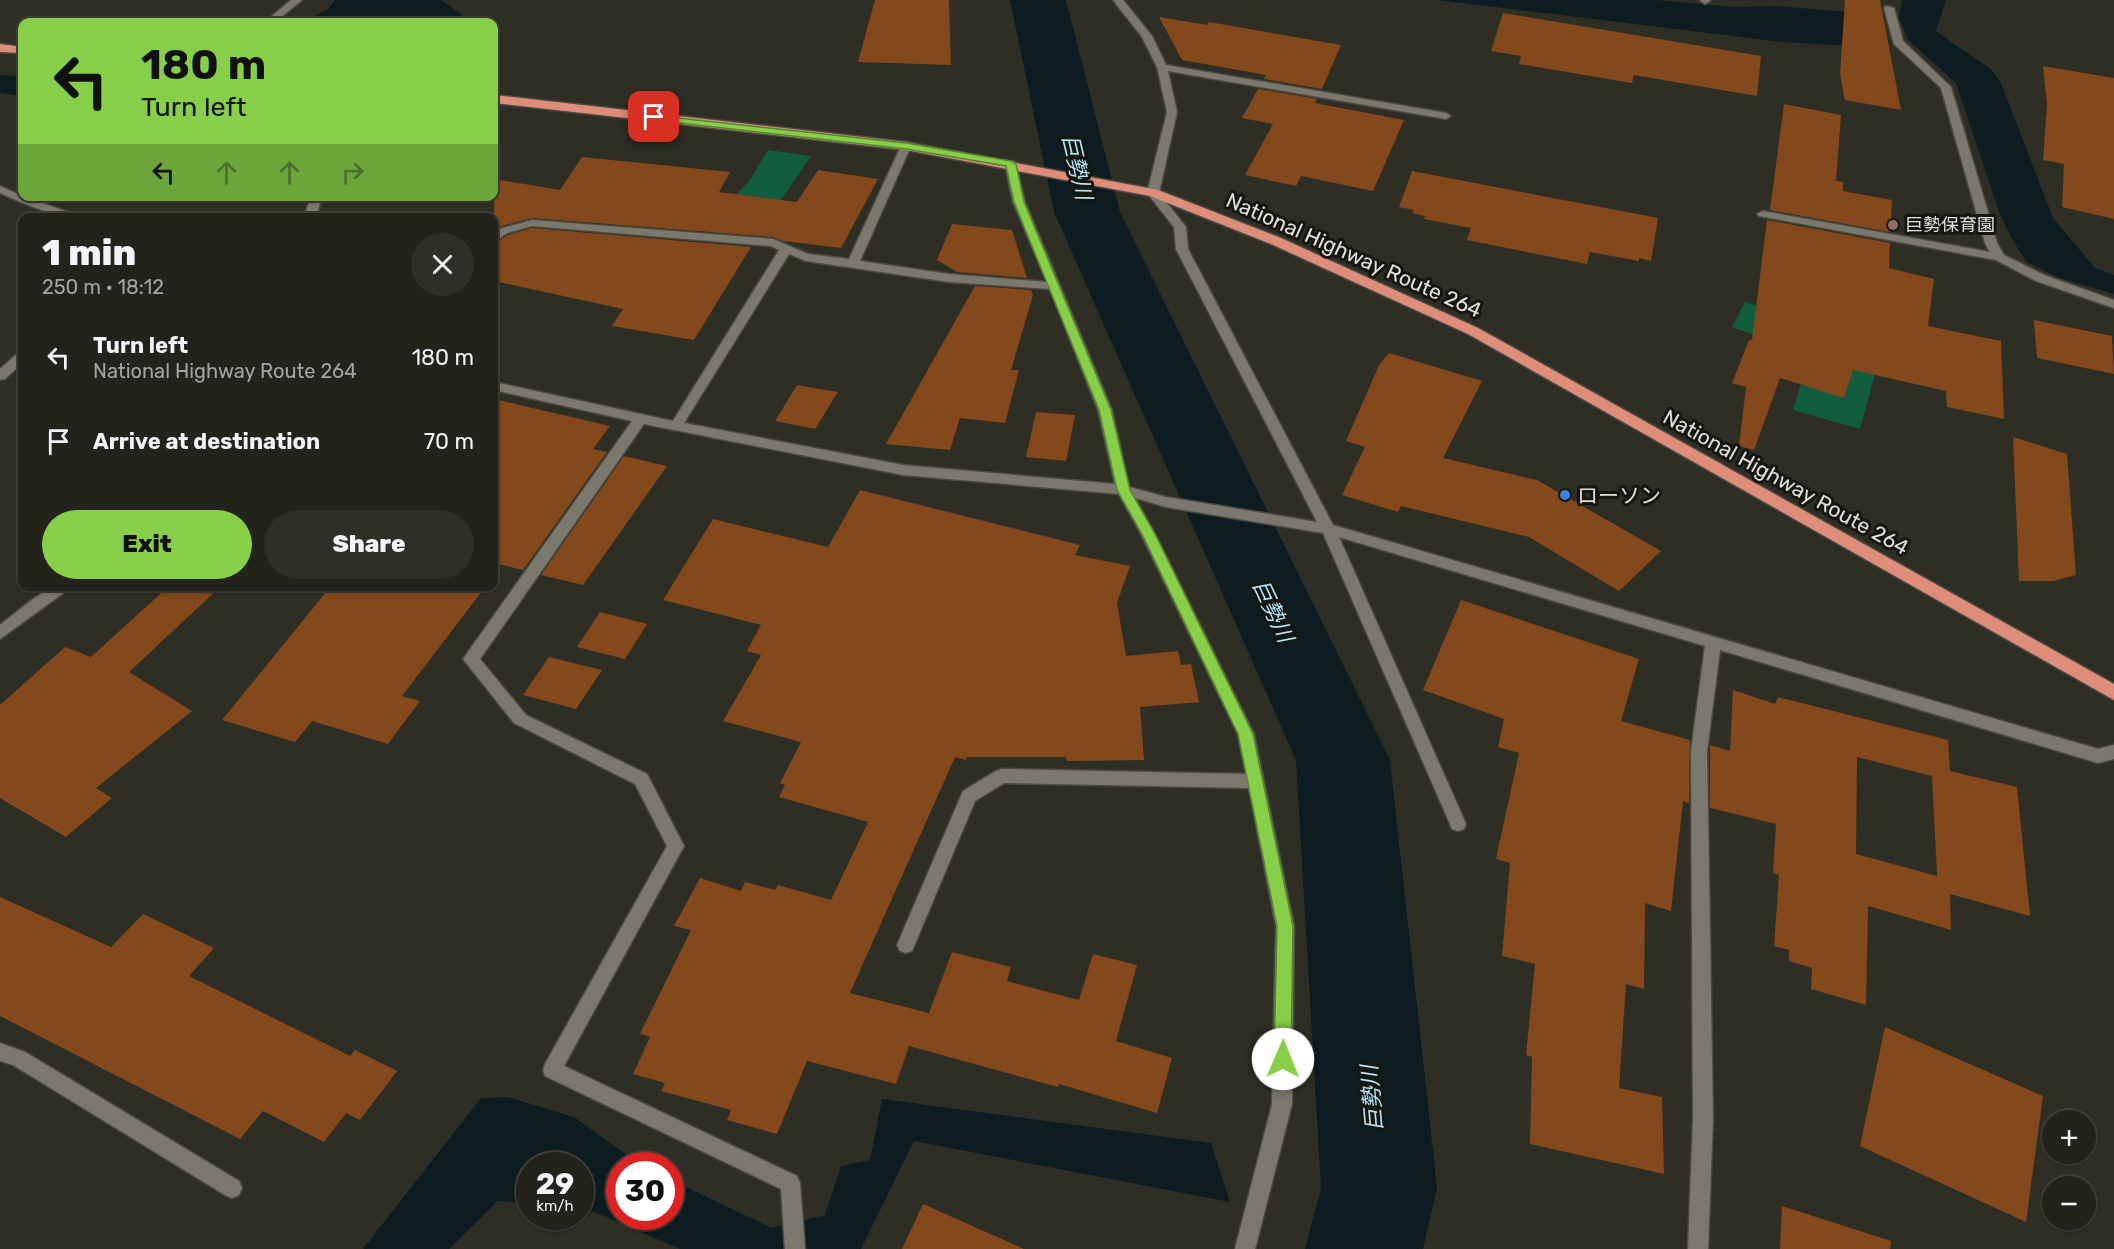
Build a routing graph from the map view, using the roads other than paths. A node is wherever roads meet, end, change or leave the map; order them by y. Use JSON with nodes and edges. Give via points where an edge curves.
{"nodes":[{"id":1,"x":297,"y":0,"type":"edge"},
{"id":2,"x":1118,"y":0,"type":"edge"},
{"id":3,"x":1888,"y":8,"type":"dead end"},
{"id":4,"x":275,"y":18,"type":"edge"},
{"id":5,"x":0,"y":48,"type":"edge"},
{"id":6,"x":18,"y":50,"type":"edge"},
{"id":7,"x":1162,"y":67,"type":"junction"},
{"id":8,"x":498,"y":99,"type":"edge"},
{"id":9,"x":1446,"y":116,"type":"dead end"},
{"id":10,"x":906,"y":146,"type":"junction"},
{"id":11,"x":1011,"y":164,"type":"junction"},
{"id":12,"x":0,"y":189,"type":"edge"},
{"id":13,"x":1154,"y":193,"type":"junction"},
{"id":14,"x":18,"y":197,"type":"edge"},
{"id":15,"x":29,"y":201,"type":"edge"},
{"id":16,"x":65,"y":213,"type":"edge"},
{"id":17,"x":1763,"y":214,"type":"dead end"},
{"id":18,"x":498,"y":235,"type":"edge"},
{"id":19,"x":786,"y":249,"type":"junction"},
{"id":20,"x":1999,"y":257,"type":"junction"},
{"id":21,"x":853,"y":263,"type":"junction"},
{"id":22,"x":1055,"y":286,"type":"junction"},
{"id":23,"x":2114,"y":304,"type":"edge"},
{"id":24,"x":18,"y":360,"type":"edge"},
{"id":25,"x":0,"y":376,"type":"edge"},
{"id":26,"x":498,"y":387,"type":"edge"},
{"id":27,"x":641,"y":419,"type":"junction"},
{"id":28,"x":676,"y":426,"type":"junction"},
{"id":29,"x":1124,"y":490,"type":"junction"},
{"id":30,"x":1328,"y":529,"type":"junction"},
{"id":31,"x":58,"y":591,"type":"edge"},
{"id":32,"x":0,"y":633,"type":"edge"},
{"id":33,"x":1713,"y":643,"type":"junction"},
{"id":34,"x":2114,"y":693,"type":"edge"},
{"id":35,"x":2114,"y":752,"type":"edge"},
{"id":36,"x":1256,"y":781,"type":"junction"},
{"id":37,"x":1458,"y":824,"type":"dead end"},
{"id":38,"x":906,"y":945,"type":"dead end"},
{"id":39,"x":0,"y":1052,"type":"edge"},
{"id":40,"x":232,"y":1188,"type":"dead end"},
{"id":41,"x":795,"y":1249,"type":"edge"},
{"id":42,"x":1245,"y":1249,"type":"edge"},
{"id":43,"x":1698,"y":1249,"type":"edge"}],
"edges":[{"from":1,"to":4,"type":"street"},
{"from":2,"to":7,"type":"street","via":[[1147,36]]},
{"from":3,"to":20,"type":"street","via":[[1898,42],[1946,87],[1991,243]]},
{"from":5,"to":6,"type":"highway"},
{"from":7,"to":9,"type":"street"},
{"from":7,"to":13,"type":"street","via":[[1172,112]]},
{"from":8,"to":10,"type":"highway","name":"National Highway Route 264"},
{"from":10,"to":11,"type":"highway","name":"National Highway Route 264"},
{"from":10,"to":21,"type":"street"},
{"from":11,"to":13,"type":"highway","name":"National Highway Route 264"},
{"from":11,"to":22,"type":"street","via":[[1019,202]]},
{"from":12,"to":14,"type":"street"},
{"from":13,"to":30,"type":"street","via":[[1180,227],[1182,249]]},
{"from":13,"to":34,"type":"highway","name":"National Highway Route 264","via":[[1276,242],[1473,331]]},
{"from":15,"to":16,"type":"street"},
{"from":17,"to":20,"type":"street"},
{"from":18,"to":19,"type":"street","via":[[532,223],[773,243]]},
{"from":19,"to":21,"type":"street","via":[[806,257]]},
{"from":19,"to":28,"type":"street"},
{"from":20,"to":23,"type":"street","via":[[2040,278]]},
{"from":21,"to":22,"type":"street","via":[[949,278]]},
{"from":22,"to":29,"type":"street","via":[[1105,410]]},
{"from":24,"to":25,"type":"street"},
{"from":26,"to":27,"type":"street"},
{"from":27,"to":28,"type":"street"},
{"from":27,"to":41,"type":"street","via":[[471,658],[520,719],[641,778],[676,846],[552,1070],[790,1183]]},
{"from":28,"to":29,"type":"street","via":[[903,470]]},
{"from":29,"to":30,"type":"street","via":[[1166,502]]},
{"from":29,"to":36,"type":"street","via":[[1246,734]]},
{"from":30,"to":33,"type":"street"},
{"from":30,"to":37,"type":"street"},
{"from":31,"to":32,"type":"street"},
{"from":33,"to":35,"type":"street","via":[[2098,756]]},
{"from":33,"to":43,"type":"street","via":[[1699,751],[1703,1119]]},
{"from":36,"to":38,"type":"street","via":[[1002,776],[969,796]]},
{"from":36,"to":42,"type":"street","via":[[1285,926],[1282,1104]]},
{"from":39,"to":40,"type":"street","via":[[18,1058]]}]}
